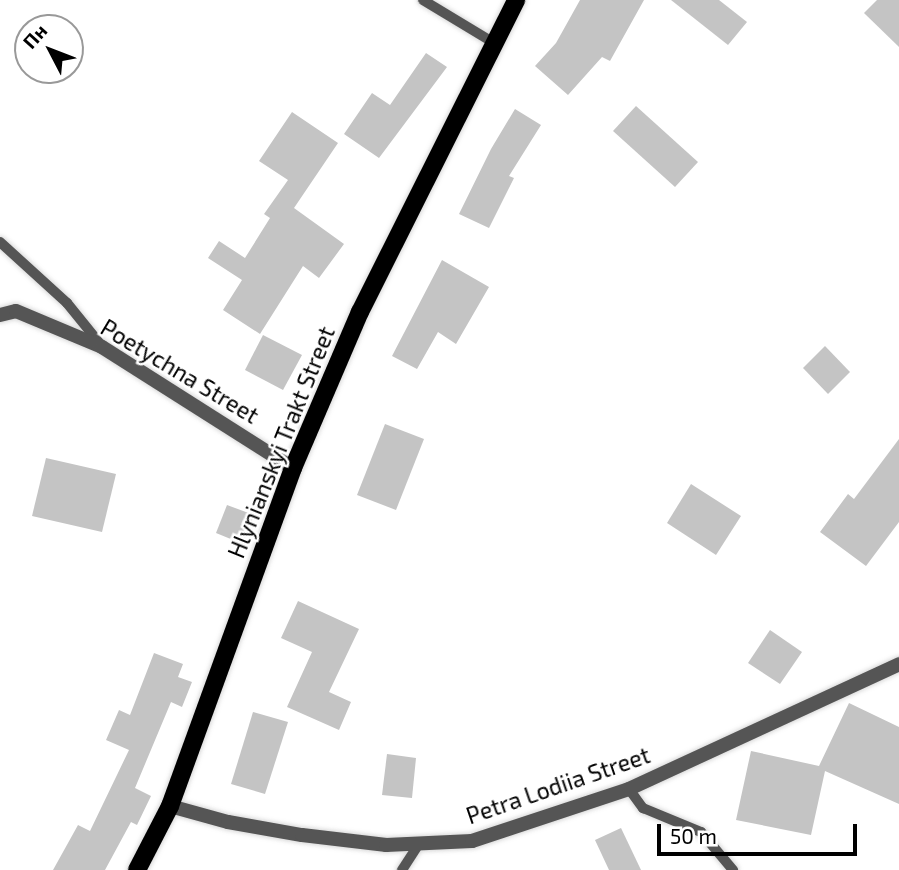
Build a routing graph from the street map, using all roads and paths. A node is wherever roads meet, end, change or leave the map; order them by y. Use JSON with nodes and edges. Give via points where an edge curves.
{"nodes":[{"id":1,"x":423,"y":0,"type":"edge"},
{"id":2,"x":516,"y":0,"type":"edge"},
{"id":3,"x":494,"y":43,"type":"junction"},
{"id":4,"x":0,"y":242,"type":"edge"},
{"id":5,"x":0,"y":301,"type":"edge"},
{"id":6,"x":16,"y":312,"type":"junction"},
{"id":7,"x":0,"y":315,"type":"edge"},
{"id":8,"x":102,"y":347,"type":"junction"},
{"id":9,"x":293,"y":468,"type":"junction"},
{"id":10,"x":899,"y":664,"type":"edge"},
{"id":11,"x":629,"y":789,"type":"junction"},
{"id":12,"x":170,"y":806,"type":"junction"},
{"id":13,"x":418,"y":845,"type":"junction"},
{"id":14,"x":137,"y":870,"type":"edge"},
{"id":15,"x":402,"y":870,"type":"edge"},
{"id":16,"x":733,"y":870,"type":"edge"}],
"edges":[{"from":1,"to":3,"type":"lane"},
{"from":2,"to":3,"type":"main road","name":"Hlynianskyi Trakt Street"},
{"from":3,"to":9,"type":"main road","name":"Hlynianskyi Trakt Street","via":[[360,312]]},
{"from":4,"to":8,"type":"lane","via":[[67,303]]},
{"from":5,"to":6,"type":"street","name":"Poetychna Street"},
{"from":6,"to":7,"type":"street"},
{"from":6,"to":8,"type":"street","name":"Poetychna Street"},
{"from":8,"to":9,"type":"street","name":"Poetychna Street"},
{"from":9,"to":12,"type":"main road","name":"Hlynianskyi Trakt Street"},
{"from":10,"to":11,"type":"street","name":"Petra Lodiia Street"},
{"from":11,"to":13,"type":"street","name":"Petra Lodiia Street","via":[[472,841]]},
{"from":11,"to":16,"type":"lane","via":[[643,808],[701,832]]},
{"from":12,"to":13,"type":"street","name":"Petra Lodiia Street","via":[[302,835]]},
{"from":12,"to":14,"type":"main road","name":"Hlynianskyi Trakt Street"},
{"from":13,"to":15,"type":"lane"}]}
